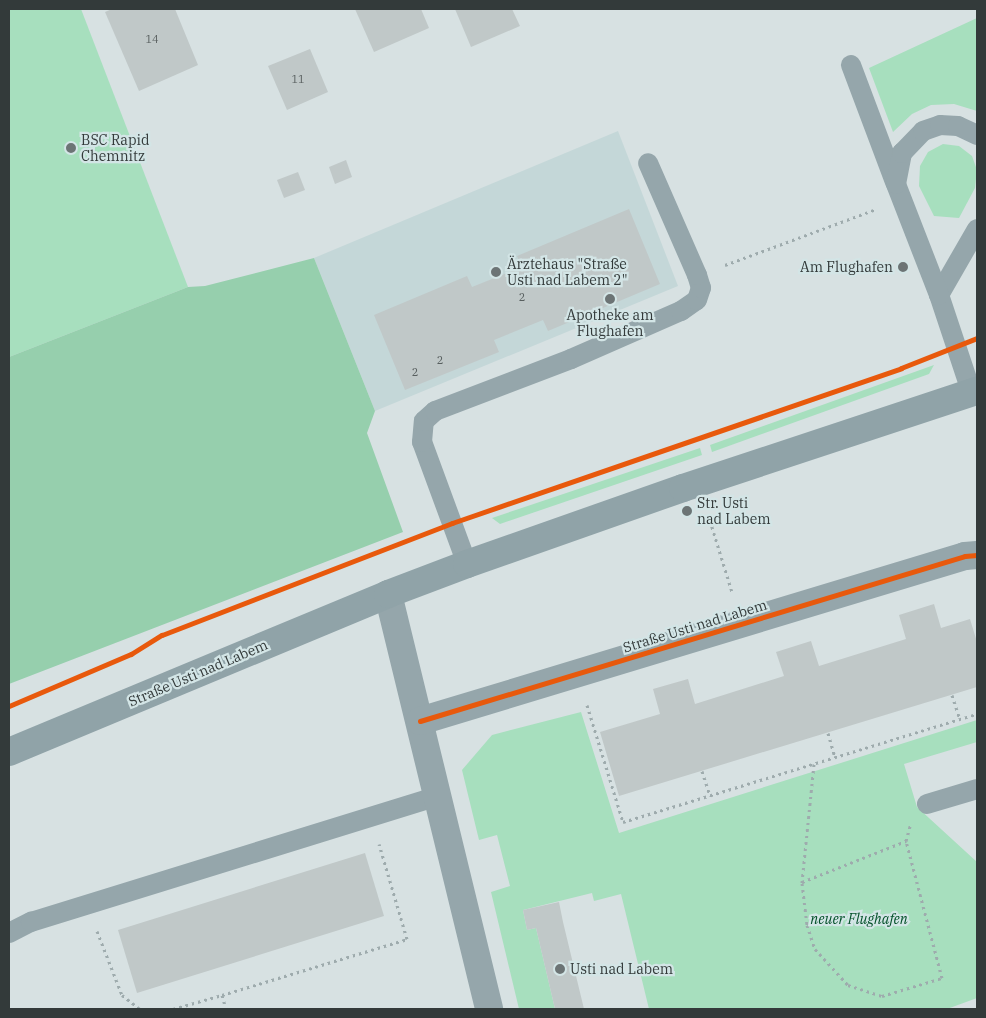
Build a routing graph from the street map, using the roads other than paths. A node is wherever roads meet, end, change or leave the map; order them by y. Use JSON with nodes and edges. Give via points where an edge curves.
{"nodes":[{"id":1,"x":851,"y":64,"type":"dead end"},
{"id":2,"x":977,"y":135,"type":"edge"},
{"id":3,"x":648,"y":163,"type":"dead end"},
{"id":4,"x":899,"y":192,"type":"junction"},
{"id":5,"x":977,"y":229,"type":"edge"},
{"id":6,"x":939,"y":295,"type":"junction"},
{"id":7,"x":975,"y":389,"type":"edge"},
{"id":8,"x":977,"y":555,"type":"edge"},
{"id":9,"x":466,"y":564,"type":"junction"},
{"id":10,"x":388,"y":594,"type":"junction"},
{"id":11,"x":420,"y":721,"type":"junction"},
{"id":12,"x":9,"y":752,"type":"edge"},
{"id":13,"x":977,"y":789,"type":"edge"},
{"id":14,"x":439,"y":796,"type":"junction"},
{"id":15,"x":927,"y":804,"type":"road end"},
{"id":16,"x":9,"y":933,"type":"edge"},
{"id":17,"x":489,"y":1009,"type":"edge"}],
"edges":[{"from":1,"to":4,"type":"lane"},
{"from":2,"to":4,"type":"lane","via":[[958,126],[940,125],[922,131],[902,153]]},
{"from":3,"to":9,"type":"lane","via":[[698,275],[701,288],[697,300],[681,311],[571,359],[435,411],[424,421],[422,442]]},
{"from":4,"to":6,"type":"lane"},
{"from":5,"to":6,"type":"lane"},
{"from":6,"to":7,"type":"lane"},
{"from":7,"to":9,"type":"main road","name":"Straße Usti nad Labem"},
{"from":8,"to":11,"type":"street","name":"Straße Usti nad Labem"},
{"from":9,"to":10,"type":"main road","name":"Straße Usti nad Labem"},
{"from":10,"to":11,"type":"street"},
{"from":10,"to":12,"type":"main road","name":"Straße Usti nad Labem"},
{"from":11,"to":14,"type":"street"},
{"from":13,"to":15,"type":"lane"},
{"from":14,"to":16,"type":"lane","via":[[31,922]]},
{"from":14,"to":17,"type":"street"}]}
